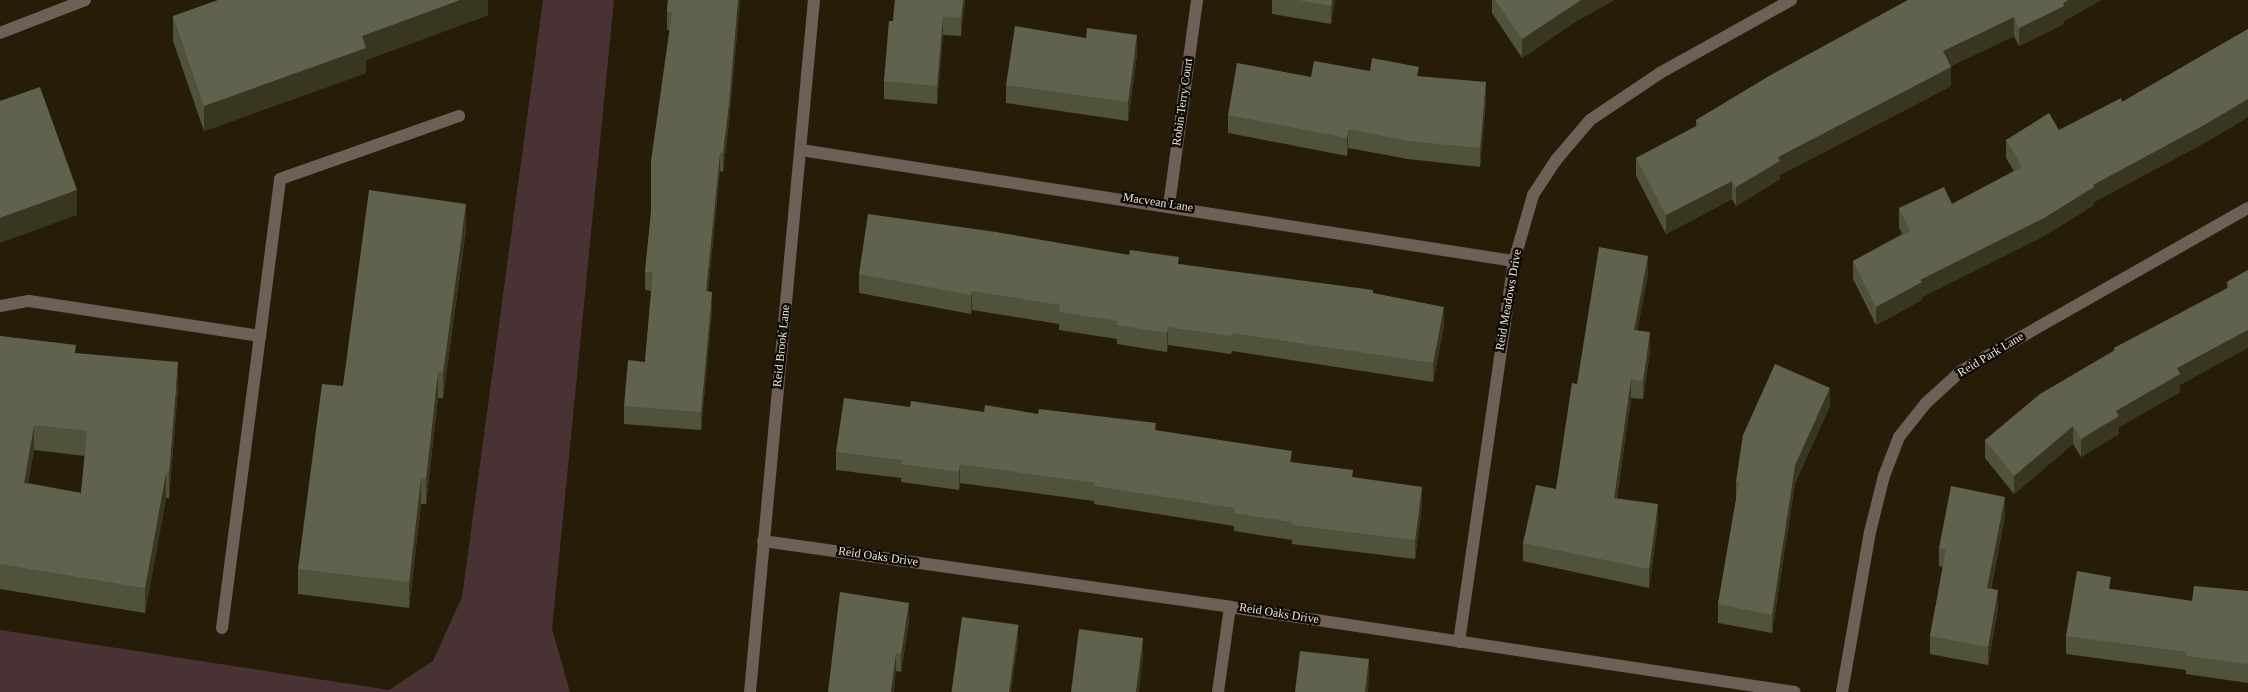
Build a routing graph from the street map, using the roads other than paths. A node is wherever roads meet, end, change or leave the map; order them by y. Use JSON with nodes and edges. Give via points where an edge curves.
{"nodes":[{"id":1,"x":85,"y":0,"type":"edge"},
{"id":2,"x":814,"y":0,"type":"edge"},
{"id":3,"x":1198,"y":0,"type":"edge"},
{"id":4,"x":1791,"y":0,"type":"edge"},
{"id":5,"x":0,"y":33,"type":"edge"},
{"id":6,"x":459,"y":116,"type":"dead end"},
{"id":7,"x":801,"y":150,"type":"junction"},
{"id":8,"x":1169,"y":205,"type":"junction"},
{"id":9,"x":2248,"y":208,"type":"edge"},
{"id":10,"x":1514,"y":261,"type":"junction"},
{"id":11,"x":0,"y":306,"type":"edge"},
{"id":12,"x":260,"y":336,"type":"junction"},
{"id":13,"x":763,"y":541,"type":"junction"},
{"id":14,"x":1230,"y":607,"type":"junction"},
{"id":15,"x":222,"y":628,"type":"dead end"},
{"id":16,"x":1459,"y":642,"type":"junction"},
{"id":17,"x":750,"y":692,"type":"edge"},
{"id":18,"x":1218,"y":692,"type":"edge"},
{"id":19,"x":1795,"y":692,"type":"edge"},
{"id":20,"x":1842,"y":692,"type":"edge"}],
"edges":[{"from":1,"to":5,"type":"street"},
{"from":2,"to":7,"type":"street","name":"Reid Brook Lane"},
{"from":3,"to":8,"type":"street","name":"Robin Terry Court"},
{"from":4,"to":10,"type":"street","name":"Reid Meadows Drive","via":[[1660,73],[1590,120],[1556,160],[1533,195]]},
{"from":6,"to":12,"type":"street","via":[[280,179]]},
{"from":7,"to":8,"type":"street","name":"Macvean Lane"},
{"from":7,"to":13,"type":"street","name":"Reid Brook Lane"},
{"from":8,"to":10,"type":"street","name":"Macvean Lane"},
{"from":9,"to":20,"type":"street","name":"Reid Park Lane","via":[[1961,371],[1926,403],[1899,437],[1884,476],[1870,532]]},
{"from":10,"to":16,"type":"street","name":"Reid Meadows Drive"},
{"from":11,"to":12,"type":"street","via":[[29,301]]},
{"from":12,"to":15,"type":"street"},
{"from":13,"to":14,"type":"street","name":"Reid Oaks Drive"},
{"from":13,"to":17,"type":"street","name":"Reid Brook Lane"},
{"from":14,"to":16,"type":"street","name":"Reid Oaks Drive"},
{"from":14,"to":18,"type":"street"},
{"from":16,"to":19,"type":"street","name":"Reid Oaks Drive"}]}
